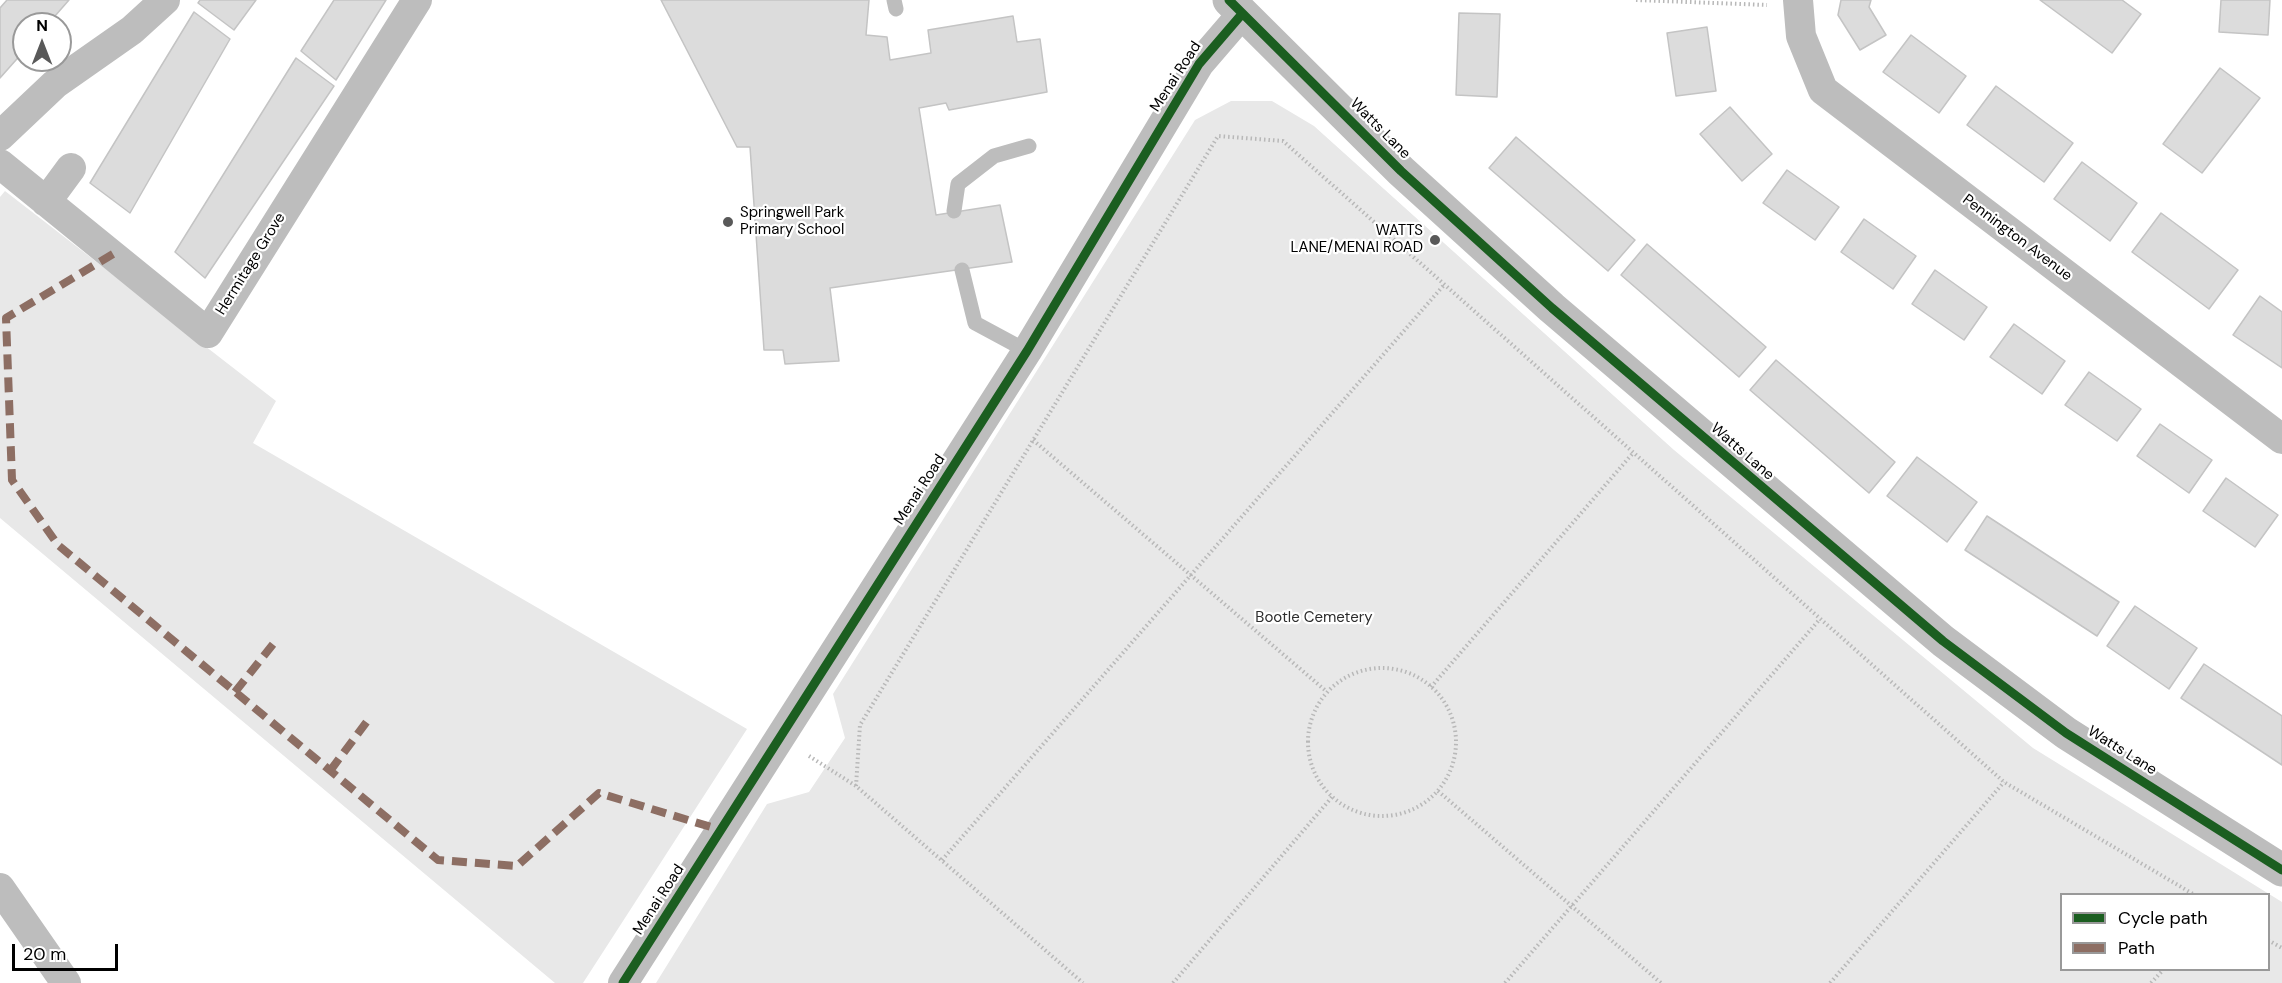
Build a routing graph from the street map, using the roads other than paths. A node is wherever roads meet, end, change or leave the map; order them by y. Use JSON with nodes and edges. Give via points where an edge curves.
{"nodes":[{"id":1,"x":165,"y":0,"type":"edge"},
{"id":2,"x":417,"y":0,"type":"edge"},
{"id":3,"x":1798,"y":3,"type":"edge"},
{"id":4,"x":1235,"y":7,"type":"edge"},
{"id":5,"x":0,"y":136,"type":"edge"},
{"id":6,"x":1029,"y":146,"type":"dead end"},
{"id":7,"x":0,"y":164,"type":"edge"},
{"id":8,"x":71,"y":168,"type":"dead end"},
{"id":9,"x":46,"y":202,"type":"junction"},
{"id":10,"x":954,"y":211,"type":"dead end"},
{"id":11,"x":962,"y":270,"type":"dead end"},
{"id":12,"x":1027,"y":351,"type":"junction"},
{"id":13,"x":2282,"y":439,"type":"edge"},
{"id":14,"x":2282,"y":870,"type":"edge"},
{"id":15,"x":0,"y":888,"type":"edge"},
{"id":16,"x":66,"y":983,"type":"edge"},
{"id":17,"x":623,"y":983,"type":"edge"}],
"edges":[{"from":1,"to":5,"type":"street","via":[[132,30],[55,84]]},
{"from":2,"to":9,"type":"street","name":"Hermitage Grove","via":[[208,333]]},
{"from":3,"to":13,"type":"street","name":"Pennington Avenue","via":[[1801,36],[1823,90]]},
{"from":4,"to":12,"type":"street","name":"Menai Road"},
{"from":4,"to":14,"type":"street","name":"Watts Lane","via":[[1401,171],[1552,308],[1943,641],[2066,733]]},
{"from":6,"to":10,"type":"lane","via":[[994,156],[958,184]]},
{"from":7,"to":9,"type":"street","name":"Hermitage Grove"},
{"from":8,"to":9,"type":"street"},
{"from":11,"to":12,"type":"lane","via":[[975,323]]},
{"from":12,"to":17,"type":"street","name":"Menai Road"},
{"from":15,"to":16,"type":"street"}]}
